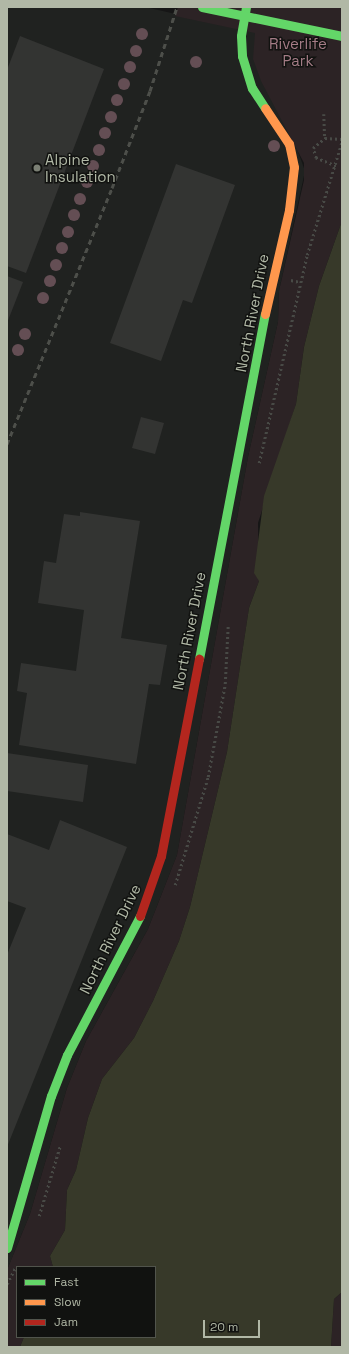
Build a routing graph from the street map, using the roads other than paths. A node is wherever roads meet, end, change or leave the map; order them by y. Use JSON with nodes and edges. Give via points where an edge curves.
{"nodes":[{"id":1,"x":202,"y":7,"type":"edge"},
{"id":2,"x":246,"y":7,"type":"edge"},
{"id":3,"x":342,"y":36,"type":"edge"},
{"id":4,"x":7,"y":1248,"type":"edge"}],
"edges":[{"from":1,"to":3,"type":"street","bridge":true},
{"from":2,"to":4,"type":"street","name":"North River Drive","via":[[241,36],[242,56],[252,88],[289,144],[294,167],[289,210],[272,275],[161,856],[143,909],[67,1055],[51,1096]]}]}
